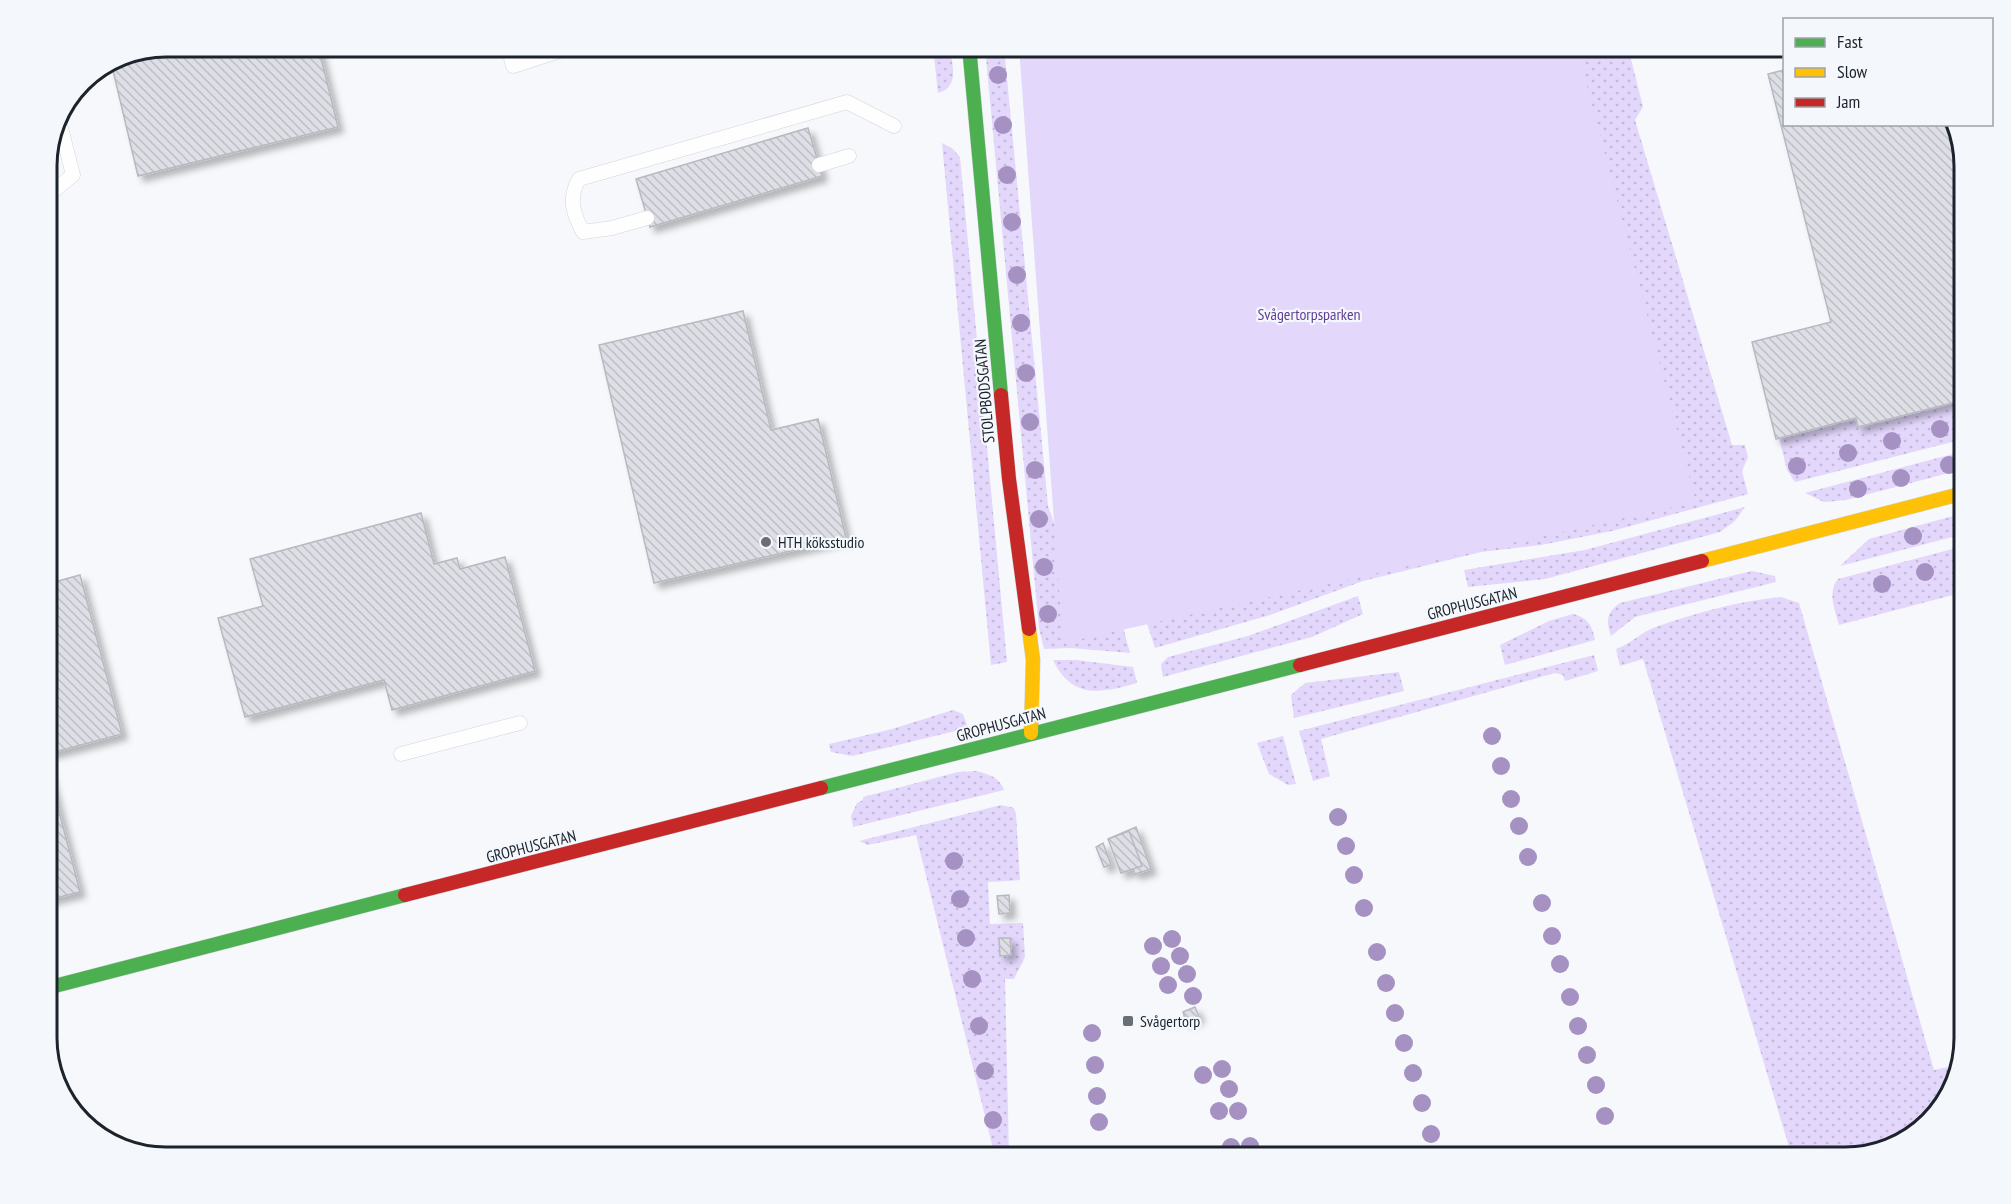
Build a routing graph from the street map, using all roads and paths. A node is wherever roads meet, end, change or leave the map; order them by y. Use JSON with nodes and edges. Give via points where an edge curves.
{"nodes":[{"id":1,"x":511,"y":57,"type":"edge"},
{"id":2,"x":540,"y":57,"type":"edge"},
{"id":3,"x":970,"y":57,"type":"edge"},
{"id":4,"x":894,"y":126,"type":"dead end"},
{"id":5,"x":62,"y":133,"type":"edge"},
{"id":6,"x":849,"y":156,"type":"dead end"},
{"id":7,"x":819,"y":165,"type":"dead end"},
{"id":8,"x":57,"y":188,"type":"edge"},
{"id":9,"x":648,"y":218,"type":"dead end"},
{"id":10,"x":1954,"y":496,"type":"edge"},
{"id":11,"x":520,"y":723,"type":"dead end"},
{"id":12,"x":1031,"y":733,"type":"junction"},
{"id":13,"x":401,"y":753,"type":"dead end"},
{"id":14,"x":57,"y":985,"type":"edge"}],
"edges":[{"from":1,"to":2,"type":"lane","via":[[513,66]]},
{"from":3,"to":12,"type":"street","name":"STOLPBODSGATAN","via":[[1009,479],[1033,660]]},
{"from":4,"to":9,"type":"lane","via":[[847,102],[579,179],[572,192],[574,217],[583,232]]},
{"from":5,"to":8,"type":"lane","via":[[73,175]]},
{"from":6,"to":7,"type":"lane"},
{"from":10,"to":12,"type":"street","name":"GROPHUSGATAN"},
{"from":11,"to":13,"type":"lane"},
{"from":12,"to":14,"type":"street","name":"GROPHUSGATAN"}]}
